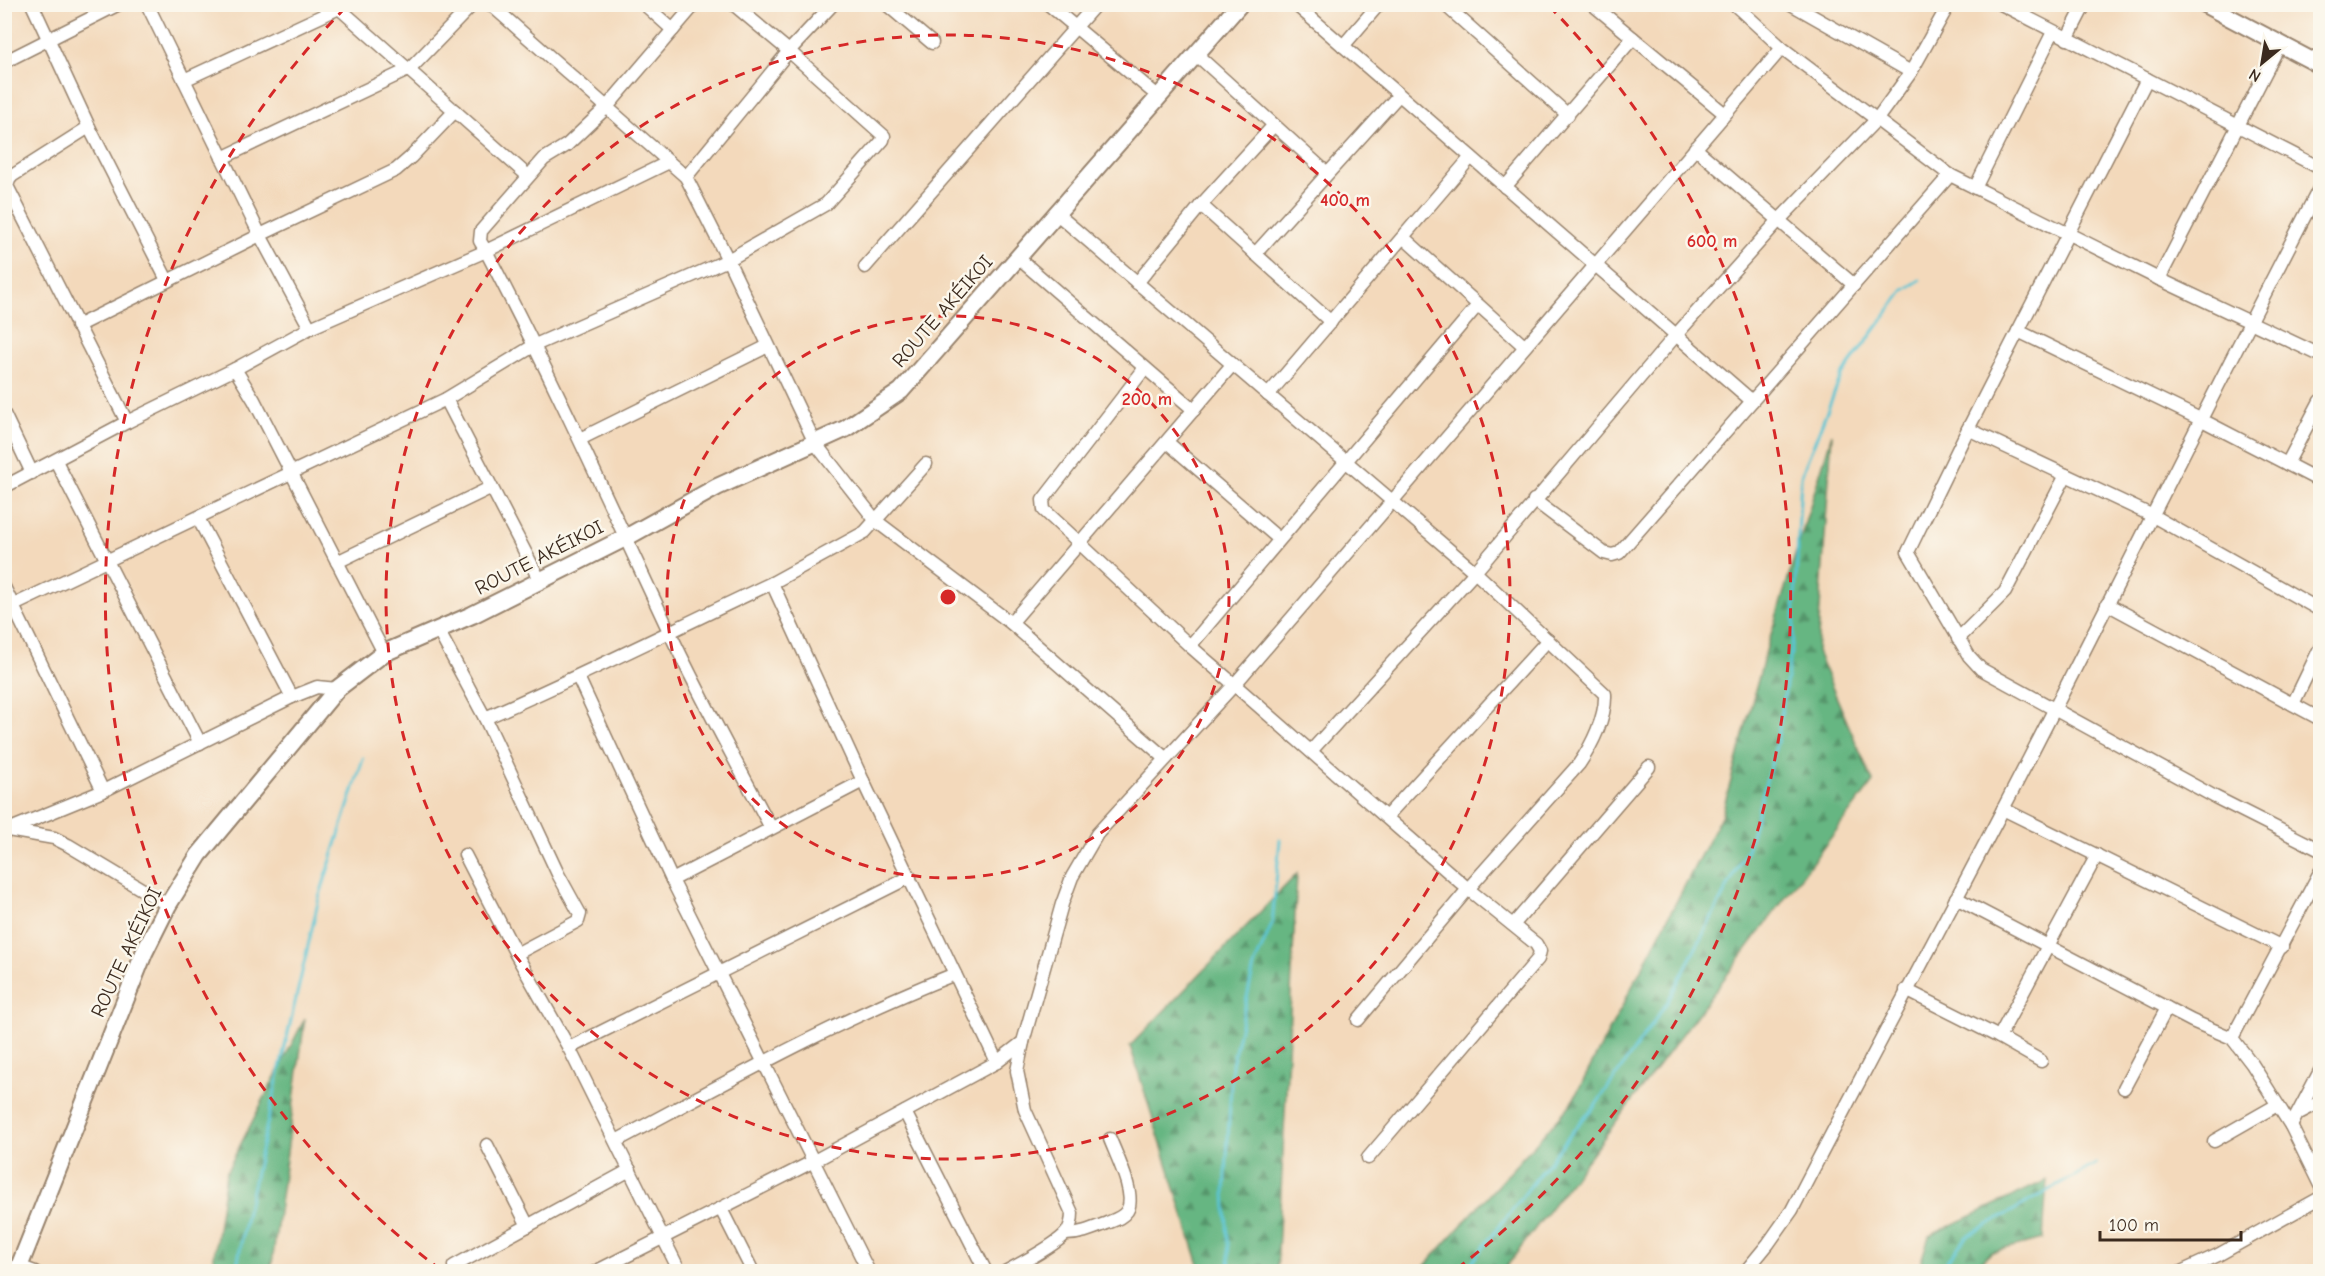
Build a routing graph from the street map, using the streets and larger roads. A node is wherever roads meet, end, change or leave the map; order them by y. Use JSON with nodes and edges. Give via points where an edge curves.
{"nodes":[{"id":1,"x":32,"y":4,"type":"edge"},
{"id":2,"x":119,"y":4,"type":"edge"},
{"id":3,"x":147,"y":4,"type":"edge"},
{"id":4,"x":473,"y":4,"type":"edge"},
{"id":5,"x":490,"y":4,"type":"edge"},
{"id":6,"x":644,"y":4,"type":"edge"},
{"id":7,"x":695,"y":4,"type":"edge"},
{"id":8,"x":733,"y":4,"type":"edge"},
{"id":9,"x":833,"y":4,"type":"edge"},
{"id":10,"x":886,"y":4,"type":"edge"},
{"id":11,"x":1048,"y":4,"type":"edge"},
{"id":12,"x":1096,"y":4,"type":"edge"},
{"id":13,"x":1240,"y":4,"type":"edge"},
{"id":14,"x":1295,"y":4,"type":"edge"},
{"id":15,"x":1379,"y":4,"type":"edge"},
{"id":16,"x":1592,"y":4,"type":"edge"},
{"id":17,"x":1734,"y":4,"type":"edge"},
{"id":18,"x":1791,"y":4,"type":"edge"},
{"id":19,"x":1949,"y":4,"type":"edge"},
{"id":20,"x":2001,"y":4,"type":"edge"},
{"id":21,"x":2085,"y":4,"type":"edge"},
{"id":22,"x":2204,"y":4,"type":"edge"},
{"id":23,"x":340,"y":6,"type":"edge"},
{"id":24,"x":1452,"y":7,"type":"edge"},
{"id":25,"x":1075,"y":28,"type":"junction"},
{"id":26,"x":673,"y":30,"type":"junction"},
{"id":27,"x":2054,"y":32,"type":"junction"},
{"id":28,"x":1633,"y":38,"type":"junction"},
{"id":29,"x":2067,"y":39,"type":"junction"},
{"id":30,"x":50,"y":40,"type":"junction"},
{"id":31,"x":932,"y":43,"type":"dead end"},
{"id":32,"x":2280,"y":44,"type":"junction"},
{"id":33,"x":1343,"y":46,"type":"junction"},
{"id":34,"x":1782,"y":48,"type":"junction"},
{"id":35,"x":789,"y":51,"type":"junction"},
{"id":36,"x":1197,"y":55,"type":"junction"},
{"id":37,"x":4,"y":62,"type":"edge"},
{"id":38,"x":2320,"y":65,"type":"edge"},
{"id":39,"x":410,"y":69,"type":"junction"},
{"id":40,"x":1911,"y":72,"type":"junction"},
{"id":41,"x":2147,"y":79,"type":"junction"},
{"id":42,"x":184,"y":80,"type":"junction"},
{"id":43,"x":1398,"y":96,"type":"junction"},
{"id":44,"x":1160,"y":97,"type":"junction"},
{"id":45,"x":606,"y":108,"type":"junction"},
{"id":46,"x":455,"y":111,"type":"junction"},
{"id":47,"x":1725,"y":114,"type":"junction"},
{"id":48,"x":1568,"y":115,"type":"junction"},
{"id":49,"x":1877,"y":119,"type":"junction"},
{"id":50,"x":1274,"y":125,"type":"junction"},
{"id":51,"x":2239,"y":125,"type":"junction"},
{"id":52,"x":89,"y":127,"type":"junction"},
{"id":53,"x":1695,"y":148,"type":"junction"},
{"id":54,"x":1471,"y":157,"type":"junction"},
{"id":55,"x":222,"y":158,"type":"junction"},
{"id":56,"x":669,"y":162,"type":"junction"},
{"id":57,"x":2320,"y":168,"type":"edge"},
{"id":58,"x":1327,"y":173,"type":"junction"},
{"id":59,"x":1950,"y":175,"type":"junction"},
{"id":60,"x":7,"y":176,"type":"edge"},
{"id":61,"x":528,"y":176,"type":"junction"},
{"id":62,"x":686,"y":177,"type":"junction"},
{"id":63,"x":1505,"y":187,"type":"junction"},
{"id":64,"x":2320,"y":187,"type":"edge"},
{"id":65,"x":1975,"y":188,"type":"junction"},
{"id":66,"x":1201,"y":206,"type":"junction"},
{"id":67,"x":1056,"y":213,"type":"junction"},
{"id":68,"x":1779,"y":220,"type":"junction"},
{"id":69,"x":2068,"y":234,"type":"junction"},
{"id":70,"x":260,"y":235,"type":"junction"},
{"id":71,"x":1404,"y":238,"type":"junction"},
{"id":72,"x":486,"y":251,"type":"junction"},
{"id":73,"x":1255,"y":254,"type":"junction"},
{"id":74,"x":1017,"y":257,"type":"junction"},
{"id":75,"x":728,"y":260,"type":"junction"},
{"id":76,"x":1593,"y":265,"type":"junction"},
{"id":77,"x":865,"y":267,"type":"dead end"},
{"id":78,"x":2159,"y":279,"type":"junction"},
{"id":79,"x":167,"y":280,"type":"junction"},
{"id":80,"x":1137,"y":283,"type":"junction"},
{"id":81,"x":1854,"y":285,"type":"junction"},
{"id":82,"x":1478,"y":304,"type":"junction"},
{"id":83,"x":1331,"y":322,"type":"junction"},
{"id":84,"x":2249,"y":322,"type":"junction"},
{"id":85,"x":77,"y":326,"type":"junction"},
{"id":86,"x":310,"y":328,"type":"junction"},
{"id":87,"x":2018,"y":331,"type":"junction"},
{"id":88,"x":1676,"y":335,"type":"junction"},
{"id":89,"x":535,"y":345,"type":"junction"},
{"id":90,"x":768,"y":346,"type":"junction"},
{"id":91,"x":1524,"y":346,"type":"junction"},
{"id":92,"x":2320,"y":355,"type":"edge"},
{"id":93,"x":1232,"y":365,"type":"junction"},
{"id":94,"x":1145,"y":368,"type":"junction"},
{"id":95,"x":235,"y":369,"type":"junction"},
{"id":96,"x":1268,"y":395,"type":"junction"},
{"id":97,"x":446,"y":399,"type":"junction"},
{"id":98,"x":1752,"y":401,"type":"junction"},
{"id":99,"x":2320,"y":401,"type":"edge"},
{"id":100,"x":1194,"y":410,"type":"junction"},
{"id":101,"x":4,"y":414,"type":"edge"},
{"id":102,"x":2202,"y":420,"type":"junction"},
{"id":103,"x":127,"y":422,"type":"junction"},
{"id":104,"x":1968,"y":429,"type":"junction"},
{"id":105,"x":580,"y":439,"type":"junction"},
{"id":106,"x":1167,"y":442,"type":"junction"},
{"id":107,"x":815,"y":443,"type":"junction"},
{"id":108,"x":56,"y":461,"type":"junction"},
{"id":109,"x":1344,"y":461,"type":"junction"},
{"id":110,"x":926,"y":464,"type":"dead end"},
{"id":111,"x":2287,"y":464,"type":"junction"},
{"id":112,"x":32,"y":473,"type":"junction"},
{"id":113,"x":291,"y":475,"type":"junction"},
{"id":114,"x":2066,"y":475,"type":"junction"},
{"id":115,"x":2320,"y":481,"type":"edge"},
{"id":116,"x":4,"y":487,"type":"edge"},
{"id":117,"x":490,"y":488,"type":"junction"},
{"id":118,"x":1534,"y":500,"type":"junction"},
{"id":119,"x":1390,"y":501,"type":"junction"},
{"id":120,"x":2153,"y":516,"type":"junction"},
{"id":121,"x":198,"y":518,"type":"junction"},
{"id":122,"x":876,"y":521,"type":"junction"},
{"id":123,"x":627,"y":537,"type":"junction"},
{"id":124,"x":1279,"y":539,"type":"junction"},
{"id":125,"x":1080,"y":545,"type":"junction"},
{"id":126,"x":107,"y":560,"type":"junction"},
{"id":127,"x":337,"y":562,"type":"junction"},
{"id":128,"x":1475,"y":572,"type":"junction"},
{"id":129,"x":538,"y":579,"type":"junction"},
{"id":130,"x":772,"y":583,"type":"junction"},
{"id":131,"x":4,"y":587,"type":"edge"},
{"id":132,"x":2107,"y":604,"type":"junction"},
{"id":133,"x":14,"y":605,"type":"junction"},
{"id":134,"x":2320,"y":610,"type":"edge"},
{"id":135,"x":1011,"y":623,"type":"junction"},
{"id":136,"x":438,"y":630,"type":"junction"},
{"id":137,"x":669,"y":631,"type":"junction"},
{"id":138,"x":1958,"y":639,"type":"junction"},
{"id":139,"x":1548,"y":640,"type":"junction"},
{"id":140,"x":1190,"y":646,"type":"junction"},
{"id":141,"x":2320,"y":648,"type":"edge"},
{"id":142,"x":384,"y":653,"type":"junction"},
{"id":143,"x":578,"y":678,"type":"junction"},
{"id":144,"x":1234,"y":684,"type":"junction"},
{"id":145,"x":337,"y":690,"type":"junction"},
{"id":146,"x":292,"y":697,"type":"junction"},
{"id":147,"x":2293,"y":704,"type":"junction"},
{"id":148,"x":2053,"y":709,"type":"junction"},
{"id":149,"x":485,"y":718,"type":"junction"},
{"id":150,"x":2320,"y":719,"type":"edge"},
{"id":151,"x":200,"y":743,"type":"junction"},
{"id":152,"x":1311,"y":751,"type":"junction"},
{"id":153,"x":1165,"y":758,"type":"junction"},
{"id":154,"x":1649,"y":767,"type":"dead end"},
{"id":155,"x":863,"y":781,"type":"junction"},
{"id":156,"x":103,"y":791,"type":"junction"},
{"id":157,"x":2003,"y":809,"type":"junction"},
{"id":158,"x":1386,"y":817,"type":"junction"},
{"id":159,"x":6,"y":826,"type":"edge"},
{"id":160,"x":771,"y":828,"type":"junction"},
{"id":161,"x":2320,"y":850,"type":"edge"},
{"id":162,"x":465,"y":855,"type":"dead end"},
{"id":163,"x":2097,"y":855,"type":"junction"},
{"id":164,"x":2320,"y":872,"type":"edge"},
{"id":165,"x":910,"y":877,"type":"junction"},
{"id":166,"x":672,"y":880,"type":"junction"},
{"id":167,"x":1467,"y":889,"type":"junction"},
{"id":168,"x":1956,"y":898,"type":"junction"},
{"id":169,"x":168,"y":905,"type":"junction"},
{"id":170,"x":1513,"y":925,"type":"junction"},
{"id":171,"x":2047,"y":945,"type":"junction"},
{"id":172,"x":2282,"y":947,"type":"junction"},
{"id":173,"x":516,"y":954,"type":"junction"},
{"id":174,"x":718,"y":972,"type":"junction"},
{"id":175,"x":955,"y":974,"type":"junction"},
{"id":176,"x":1906,"y":990,"type":"junction"},
{"id":177,"x":2167,"y":1008,"type":"junction"},
{"id":178,"x":1358,"y":1020,"type":"dead end"},
{"id":179,"x":1999,"y":1037,"type":"junction"},
{"id":180,"x":2232,"y":1038,"type":"junction"},
{"id":181,"x":1023,"y":1042,"type":"junction"},
{"id":182,"x":569,"y":1048,"type":"junction"},
{"id":183,"x":764,"y":1062,"type":"junction"},
{"id":184,"x":997,"y":1062,"type":"junction"},
{"id":185,"x":2041,"y":1062,"type":"dead end"},
{"id":186,"x":2320,"y":1071,"type":"edge"},
{"id":187,"x":2124,"y":1088,"type":"dead end"},
{"id":188,"x":2320,"y":1102,"type":"edge"},
{"id":189,"x":2277,"y":1105,"type":"junction"},
{"id":190,"x":905,"y":1112,"type":"junction"},
{"id":191,"x":2298,"y":1114,"type":"junction"},
{"id":192,"x":2291,"y":1126,"type":"junction"},
{"id":193,"x":1110,"y":1139,"type":"dead end"},
{"id":194,"x":2214,"y":1141,"type":"dead end"},
{"id":195,"x":616,"y":1142,"type":"junction"},
{"id":196,"x":487,"y":1144,"type":"dead end"},
{"id":197,"x":1368,"y":1158,"type":"dead end"},
{"id":198,"x":814,"y":1161,"type":"junction"},
{"id":199,"x":630,"y":1170,"type":"junction"},
{"id":200,"x":2320,"y":1185,"type":"edge"},
{"id":201,"x":2320,"y":1198,"type":"edge"},
{"id":202,"x":721,"y":1209,"type":"junction"},
{"id":203,"x":528,"y":1226,"type":"junction"},
{"id":204,"x":1066,"y":1234,"type":"junction"},
{"id":205,"x":663,"y":1239,"type":"junction"},
{"id":206,"x":24,"y":1270,"type":"edge"},
{"id":207,"x":457,"y":1272,"type":"edge"},
{"id":208,"x":595,"y":1272,"type":"edge"},
{"id":209,"x":680,"y":1272,"type":"edge"},
{"id":210,"x":753,"y":1272,"type":"edge"},
{"id":211,"x":869,"y":1272,"type":"edge"},
{"id":212,"x":986,"y":1272,"type":"edge"},
{"id":213,"x":1005,"y":1272,"type":"edge"},
{"id":214,"x":1745,"y":1272,"type":"edge"},
{"id":215,"x":2181,"y":1272,"type":"edge"}],
"edges":[{"from":1,"to":30,"type":"street"},
{"from":2,"to":30,"type":"street"},
{"from":3,"to":42,"type":"street"},
{"from":4,"to":39,"type":"street"},
{"from":5,"to":45,"type":"street"},
{"from":6,"to":26,"type":"street"},
{"from":7,"to":26,"type":"street"},
{"from":8,"to":35,"type":"street"},
{"from":9,"to":35,"type":"street"},
{"from":10,"to":31,"type":"street"},
{"from":11,"to":25,"type":"street"},
{"from":12,"to":25,"type":"street"},
{"from":13,"to":36,"type":"street","name":"ROUTE AKÉIKOI"},
{"from":14,"to":33,"type":"street"},
{"from":15,"to":33,"type":"street"},
{"from":16,"to":28,"type":"street"},
{"from":17,"to":34,"type":"street"},
{"from":18,"to":40,"type":"street"},
{"from":19,"to":40,"type":"street"},
{"from":20,"to":27,"type":"street"},
{"from":21,"to":29,"type":"street"},
{"from":22,"to":32,"type":"street"},
{"from":23,"to":39,"type":"street"},
{"from":23,"to":42,"type":"street"},
{"from":24,"to":48,"type":"street"},
{"from":25,"to":44,"type":"street"},
{"from":25,"to":77,"type":"street"},
{"from":26,"to":45,"type":"street"},
{"from":27,"to":29,"type":"street"},
{"from":27,"to":65,"type":"street"},
{"from":28,"to":47,"type":"street"},
{"from":28,"to":48,"type":"street"},
{"from":29,"to":41,"type":"street"},
{"from":30,"to":37,"type":"street"},
{"from":30,"to":52,"type":"street"},
{"from":32,"to":38,"type":"street"},
{"from":32,"to":51,"type":"street"},
{"from":33,"to":43,"type":"street"},
{"from":34,"to":47,"type":"street"},
{"from":34,"to":49,"type":"street"},
{"from":35,"to":62,"type":"street"},
{"from":35,"to":75,"type":"street","via":[[884,136],[883,140],[826,204]]},
{"from":36,"to":44,"type":"street","name":"ROUTE AKÉIKOI"},
{"from":36,"to":50,"type":"street"},
{"from":39,"to":46,"type":"street"},
{"from":39,"to":55,"type":"street"},
{"from":40,"to":49,"type":"street"},
{"from":41,"to":51,"type":"street"},
{"from":41,"to":69,"type":"street"},
{"from":42,"to":55,"type":"street"},
{"from":43,"to":54,"type":"street"},
{"from":43,"to":58,"type":"street"},
{"from":44,"to":67,"type":"street","name":"ROUTE AKÉIKOI"},
{"from":45,"to":56,"type":"street"},
{"from":45,"to":61,"type":"street"},
{"from":46,"to":61,"type":"street"},
{"from":46,"to":70,"type":"street","via":[[396,170]]},
{"from":47,"to":53,"type":"street"},
{"from":48,"to":63,"type":"street"},
{"from":49,"to":59,"type":"street"},
{"from":49,"to":68,"type":"street"},
{"from":50,"to":58,"type":"street"},
{"from":50,"to":66,"type":"street"},
{"from":51,"to":57,"type":"street"},
{"from":51,"to":78,"type":"street"},
{"from":52,"to":60,"type":"street"},
{"from":52,"to":79,"type":"street"},
{"from":53,"to":68,"type":"street"},
{"from":53,"to":76,"type":"street"},
{"from":54,"to":63,"type":"street"},
{"from":54,"to":71,"type":"street"},
{"from":55,"to":70,"type":"street"},
{"from":56,"to":62,"type":"street"},
{"from":56,"to":72,"type":"street"},
{"from":58,"to":73,"type":"street"},
{"from":59,"to":65,"type":"street"},
{"from":59,"to":81,"type":"street"},
{"from":60,"to":85,"type":"street","via":[[8,186]]},
{"from":61,"to":72,"type":"street","via":[[481,231],[480,241]]},
{"from":62,"to":75,"type":"street"},
{"from":63,"to":76,"type":"street"},
{"from":64,"to":84,"type":"street"},
{"from":65,"to":69,"type":"street"},
{"from":66,"to":73,"type":"street"},
{"from":66,"to":80,"type":"street"},
{"from":67,"to":74,"type":"street","name":"ROUTE AKÉIKOI"},
{"from":67,"to":80,"type":"street"},
{"from":68,"to":81,"type":"street"},
{"from":68,"to":88,"type":"street"},
{"from":69,"to":78,"type":"street"},
{"from":69,"to":87,"type":"street"},
{"from":70,"to":79,"type":"street"},
{"from":70,"to":86,"type":"street"},
{"from":71,"to":82,"type":"street"},
{"from":71,"to":83,"type":"street"},
{"from":72,"to":86,"type":"street"},
{"from":72,"to":89,"type":"street"},
{"from":73,"to":83,"type":"street"},
{"from":74,"to":94,"type":"street"},
{"from":74,"to":107,"type":"street","name":"ROUTE AKÉIKOI","via":[[901,391],[845,429]]},
{"from":75,"to":89,"type":"street"},
{"from":75,"to":90,"type":"street"},
{"from":76,"to":88,"type":"street"},
{"from":76,"to":91,"type":"street"},
{"from":78,"to":84,"type":"street"},
{"from":79,"to":85,"type":"street"},
{"from":80,"to":93,"type":"street"},
{"from":81,"to":98,"type":"street"},
{"from":82,"to":91,"type":"street"},
{"from":82,"to":109,"type":"street"},
{"from":83,"to":96,"type":"street"},
{"from":84,"to":92,"type":"street"},
{"from":84,"to":102,"type":"street"},
{"from":85,"to":103,"type":"street"},
{"from":86,"to":95,"type":"street"},
{"from":87,"to":102,"type":"street"},
{"from":87,"to":104,"type":"street"},
{"from":88,"to":98,"type":"street"},
{"from":88,"to":118,"type":"street"},
{"from":89,"to":97,"type":"street"},
{"from":89,"to":105,"type":"street"},
{"from":90,"to":105,"type":"street"},
{"from":90,"to":107,"type":"street"},
{"from":91,"to":119,"type":"street"},
{"from":93,"to":96,"type":"street"},
{"from":93,"to":100,"type":"street"},
{"from":94,"to":100,"type":"street"},
{"from":94,"to":125,"type":"street","via":[[1043,500],[1044,510]]},
{"from":95,"to":103,"type":"street"},
{"from":95,"to":113,"type":"street"},
{"from":96,"to":109,"type":"street"},
{"from":97,"to":113,"type":"street"},
{"from":97,"to":117,"type":"street"},
{"from":98,"to":118,"type":"street","via":[[1619,553],[1604,553]]},
{"from":99,"to":111,"type":"street"},
{"from":100,"to":106,"type":"street"},
{"from":101,"to":112,"type":"street"},
{"from":102,"to":111,"type":"street"},
{"from":102,"to":120,"type":"street"},
{"from":103,"to":108,"type":"street"},
{"from":104,"to":114,"type":"street"},
{"from":104,"to":138,"type":"street","via":[[1908,552]]},
{"from":105,"to":123,"type":"street"},
{"from":106,"to":124,"type":"street"},
{"from":106,"to":125,"type":"street"},
{"from":107,"to":122,"type":"street"},
{"from":107,"to":123,"type":"street","name":"ROUTE AKÉIKOI","via":[[717,487]]},
{"from":108,"to":112,"type":"street"},
{"from":108,"to":126,"type":"street"},
{"from":109,"to":119,"type":"street"},
{"from":109,"to":124,"type":"street"},
{"from":110,"to":122,"type":"street"},
{"from":111,"to":115,"type":"street"},
{"from":112,"to":116,"type":"street"},
{"from":113,"to":121,"type":"street"},
{"from":113,"to":127,"type":"street"},
{"from":114,"to":120,"type":"street"},
{"from":114,"to":138,"type":"street","via":[[2005,592]]},
{"from":117,"to":127,"type":"street"},
{"from":117,"to":129,"type":"street"},
{"from":118,"to":128,"type":"street"},
{"from":119,"to":128,"type":"street"},
{"from":119,"to":144,"type":"street"},
{"from":120,"to":132,"type":"street"},
{"from":120,"to":134,"type":"street"},
{"from":121,"to":126,"type":"street"},
{"from":121,"to":146,"type":"street"},
{"from":122,"to":130,"type":"street","via":[[865,532]]},
{"from":122,"to":135,"type":"street"},
{"from":123,"to":129,"type":"street","name":"ROUTE AKÉIKOI"},
{"from":123,"to":137,"type":"street"},
{"from":124,"to":140,"type":"street"},
{"from":125,"to":135,"type":"street"},
{"from":125,"to":140,"type":"street"},
{"from":126,"to":133,"type":"street"},
{"from":126,"to":151,"type":"street"},
{"from":127,"to":142,"type":"street"},
{"from":128,"to":139,"type":"street"},
{"from":128,"to":152,"type":"street"},
{"from":129,"to":136,"type":"street","name":"ROUTE AKÉIKOI"},
{"from":130,"to":137,"type":"street"},
{"from":130,"to":155,"type":"street"},
{"from":131,"to":133,"type":"street"},
{"from":132,"to":147,"type":"street"},
{"from":132,"to":148,"type":"street"},
{"from":133,"to":156,"type":"street"},
{"from":135,"to":153,"type":"street"},
{"from":136,"to":142,"type":"street","name":"ROUTE AKÉIKOI"},
{"from":136,"to":149,"type":"street"},
{"from":137,"to":143,"type":"street"},
{"from":137,"to":160,"type":"street"},
{"from":138,"to":148,"type":"street","via":[[1968,657],[1981,669]]},
{"from":139,"to":158,"type":"street"},
{"from":139,"to":167,"type":"street","via":[[1605,694],[1604,710],[1579,764]]},
{"from":140,"to":144,"type":"street"},
{"from":141,"to":147,"type":"street"},
{"from":142,"to":145,"type":"street","name":"ROUTE AKÉIKOI"},
{"from":143,"to":149,"type":"street"},
{"from":143,"to":166,"type":"street"},
{"from":144,"to":152,"type":"street"},
{"from":144,"to":153,"type":"street"},
{"from":145,"to":146,"type":"street","via":[[317,687]]},
{"from":145,"to":169,"type":"street","name":"ROUTE AKÉIKOI","via":[[199,855]]},
{"from":146,"to":151,"type":"street"},
{"from":147,"to":150,"type":"street"},
{"from":148,"to":157,"type":"street"},
{"from":148,"to":161,"type":"street"},
{"from":149,"to":173,"type":"street","via":[[580,914],[578,921]]},
{"from":151,"to":156,"type":"street"},
{"from":152,"to":158,"type":"street"},
{"from":153,"to":181,"type":"street","via":[[1097,834],[1072,878]]},
{"from":154,"to":170,"type":"street"},
{"from":155,"to":160,"type":"street"},
{"from":155,"to":165,"type":"street"},
{"from":156,"to":159,"type":"street"},
{"from":157,"to":163,"type":"street"},
{"from":157,"to":168,"type":"street"},
{"from":158,"to":167,"type":"street"},
{"from":159,"to":169,"type":"street","via":[[81,851]]},
{"from":160,"to":166,"type":"street"},
{"from":162,"to":173,"type":"street"},
{"from":163,"to":171,"type":"street"},
{"from":163,"to":172,"type":"street"},
{"from":164,"to":172,"type":"street"},
{"from":165,"to":174,"type":"street"},
{"from":165,"to":175,"type":"street"},
{"from":166,"to":174,"type":"street"},
{"from":167,"to":170,"type":"street"},
{"from":167,"to":178,"type":"street"},
{"from":168,"to":171,"type":"street"},
{"from":168,"to":176,"type":"street"},
{"from":169,"to":206,"type":"street","name":"ROUTE AKÉIKOI","via":[[144,953]]},
{"from":170,"to":197,"type":"street","via":[[1536,944],[1540,951],[1538,959]]},
{"from":171,"to":177,"type":"street"},
{"from":171,"to":179,"type":"street"},
{"from":172,"to":180,"type":"street"},
{"from":173,"to":182,"type":"street"},
{"from":174,"to":182,"type":"street"},
{"from":174,"to":183,"type":"street"},
{"from":175,"to":183,"type":"street","via":[[894,998]]},
{"from":175,"to":184,"type":"street"},
{"from":176,"to":179,"type":"street"},
{"from":176,"to":214,"type":"street","via":[[1792,1210]]},
{"from":177,"to":180,"type":"street"},
{"from":177,"to":187,"type":"street"},
{"from":179,"to":185,"type":"street"},
{"from":180,"to":189,"type":"street"},
{"from":181,"to":184,"type":"street"},
{"from":181,"to":204,"type":"street","via":[[1017,1071],[1025,1110],[1072,1213]]},
{"from":182,"to":195,"type":"street"},
{"from":183,"to":195,"type":"street"},
{"from":183,"to":198,"type":"street"},
{"from":184,"to":190,"type":"street"},
{"from":186,"to":191,"type":"street"},
{"from":188,"to":191,"type":"street"},
{"from":189,"to":192,"type":"street"},
{"from":189,"to":194,"type":"street"},
{"from":190,"to":198,"type":"street"},
{"from":190,"to":212,"type":"street"},
{"from":191,"to":192,"type":"street"},
{"from":192,"to":200,"type":"street"},
{"from":193,"to":204,"type":"street","via":[[1129,1189],[1129,1207],[1118,1219],[1081,1234]]},
{"from":195,"to":199,"type":"street"},
{"from":196,"to":203,"type":"street"},
{"from":198,"to":202,"type":"street"},
{"from":198,"to":211,"type":"street"},
{"from":199,"to":203,"type":"street"},
{"from":199,"to":205,"type":"street"},
{"from":201,"to":215,"type":"street"},
{"from":202,"to":205,"type":"street"},
{"from":202,"to":210,"type":"street"},
{"from":203,"to":207,"type":"street","via":[[454,1266]]},
{"from":204,"to":213,"type":"street"},
{"from":205,"to":208,"type":"street"},
{"from":205,"to":209,"type":"street"}]}
